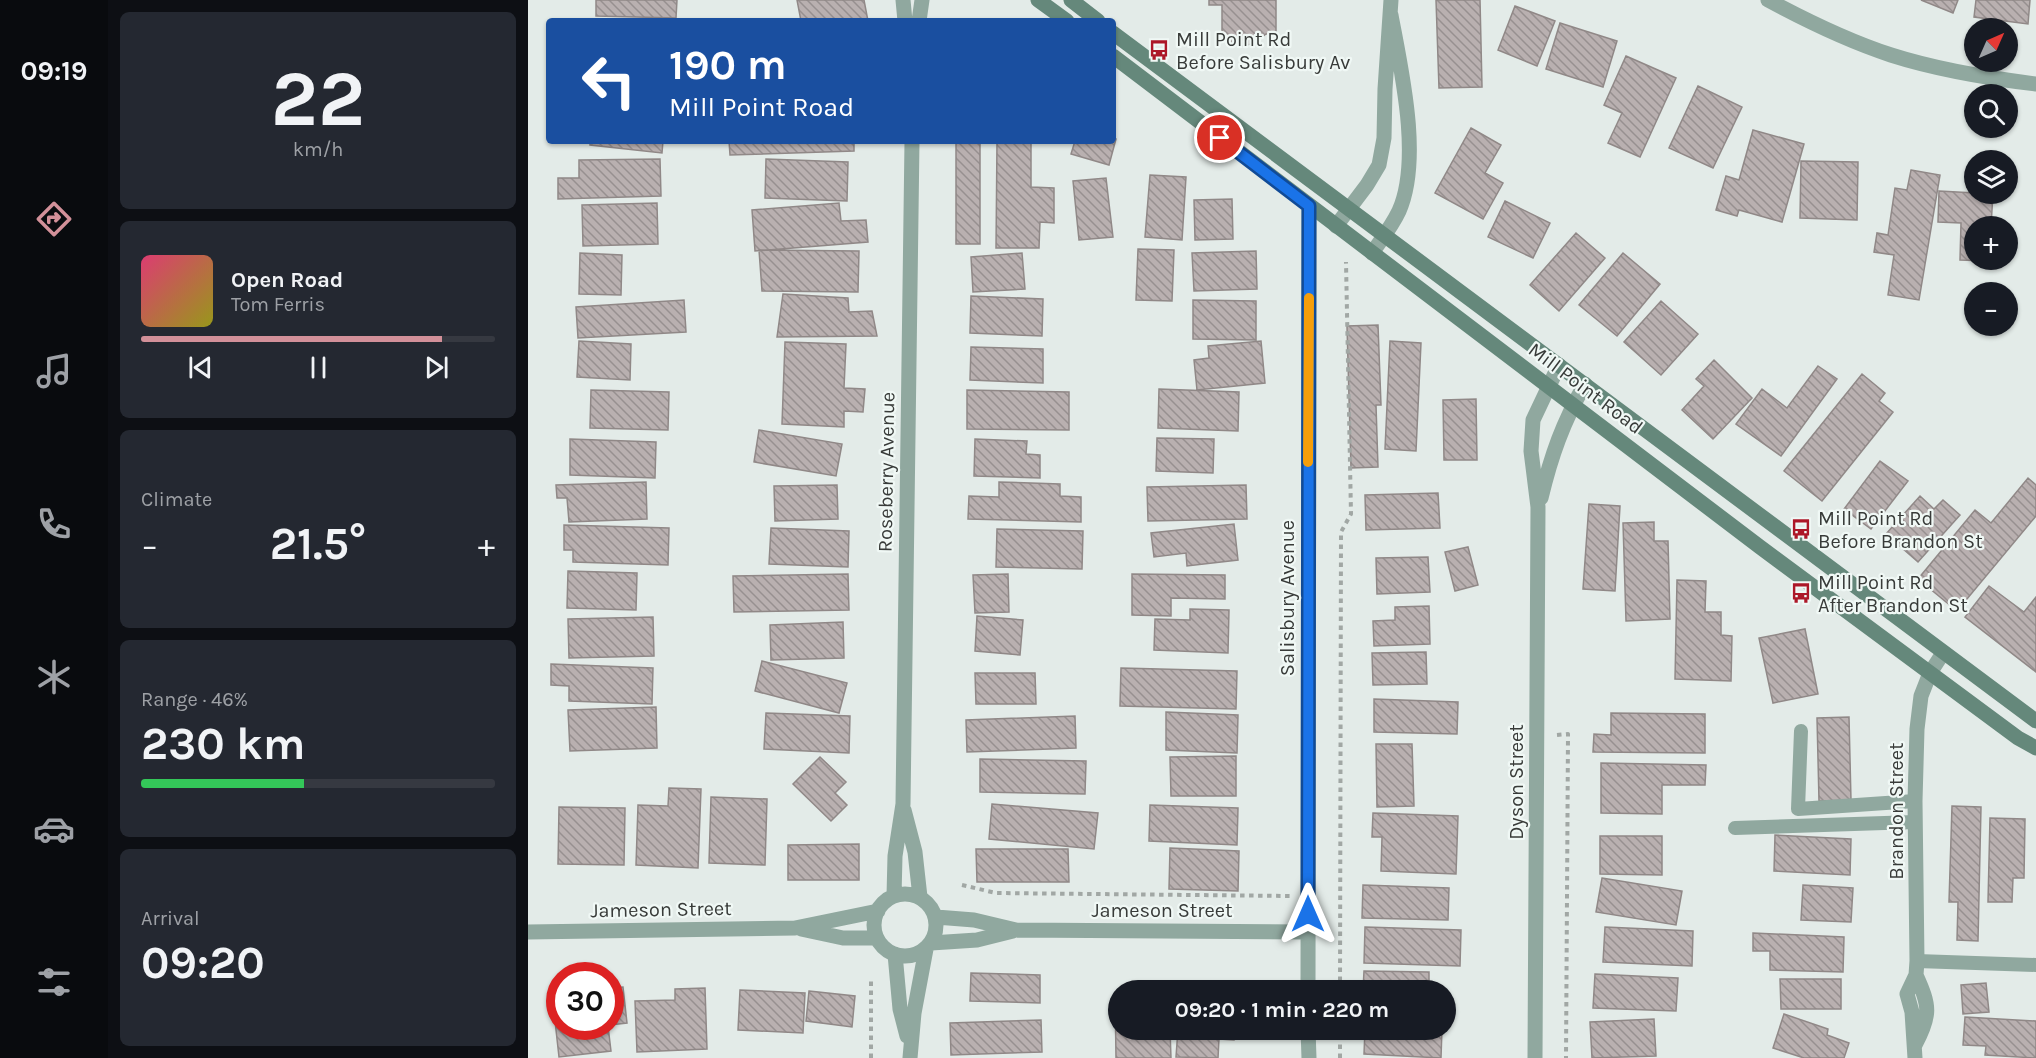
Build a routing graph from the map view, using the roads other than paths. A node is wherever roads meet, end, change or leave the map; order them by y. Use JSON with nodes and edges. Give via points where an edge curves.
{"nodes":[{"id":1,"x":903,"y":0,"type":"edge"},
{"id":2,"x":922,"y":0,"type":"edge"},
{"id":3,"x":1038,"y":0,"type":"edge"},
{"id":4,"x":1071,"y":0,"type":"edge"},
{"id":5,"x":1768,"y":0,"type":"edge"},
{"id":6,"x":1391,"y":8,"type":"edge"},
{"id":7,"x":905,"y":18,"type":"edge"},
{"id":8,"x":919,"y":18,"type":"edge"},
{"id":9,"x":1063,"y":18,"type":"edge"},
{"id":10,"x":1094,"y":18,"type":"edge"},
{"id":11,"x":1116,"y":35,"type":"edge"},
{"id":12,"x":1116,"y":58,"type":"edge"},
{"id":13,"x":2036,"y":84,"type":"edge"},
{"id":14,"x":912,"y":144,"type":"edge"},
{"id":15,"x":1309,"y":206,"type":"junction"},
{"id":16,"x":1350,"y":208,"type":"junction"},
{"id":17,"x":1336,"y":226,"type":"junction"},
{"id":18,"x":1384,"y":235,"type":"junction"},
{"id":19,"x":1372,"y":253,"type":"junction"},
{"id":20,"x":1559,"y":365,"type":"junction"},
{"id":21,"x":1585,"y":384,"type":"junction"},
{"id":22,"x":1548,"y":386,"type":"junction"},
{"id":23,"x":1573,"y":404,"type":"junction"},
{"id":24,"x":1538,"y":507,"type":"junction"},
{"id":25,"x":1943,"y":653,"type":"junction"},
{"id":26,"x":1930,"y":673,"type":"junction"},
{"id":27,"x":2036,"y":721,"type":"edge"},
{"id":28,"x":1801,"y":731,"type":"dead end"},
{"id":29,"x":2036,"y":748,"type":"edge"},
{"id":30,"x":1915,"y":801,"type":"junction"},
{"id":31,"x":903,"y":804,"type":"junction"},
{"id":32,"x":1915,"y":822,"type":"junction"},
{"id":33,"x":1735,"y":828,"type":"dead end"},
{"id":34,"x":894,"y":896,"type":"junction"},
{"id":35,"x":920,"y":897,"type":"junction"},
{"id":36,"x":878,"y":910,"type":"junction"},
{"id":37,"x":936,"y":917,"type":"junction"},
{"id":38,"x":795,"y":928,"type":"junction"},
{"id":39,"x":1016,"y":930,"type":"junction"},
{"id":40,"x":528,"y":932,"type":"edge"},
{"id":41,"x":1308,"y":932,"type":"junction"},
{"id":42,"x":877,"y":938,"type":"junction"},
{"id":43,"x":928,"y":946,"type":"junction"},
{"id":44,"x":895,"y":954,"type":"junction"},
{"id":45,"x":2036,"y":965,"type":"edge"},
{"id":46,"x":1916,"y":968,"type":"junction"},
{"id":47,"x":1308,"y":980,"type":"edge"},
{"id":48,"x":1308,"y":1040,"type":"edge"},
{"id":49,"x":910,"y":1051,"type":"edge"},
{"id":50,"x":1915,"y":1051,"type":"edge"},
{"id":51,"x":1309,"y":1058,"type":"edge"},
{"id":52,"x":1535,"y":1058,"type":"edge"}],
"edges":[{"from":1,"to":7,"type":"street"},
{"from":2,"to":8,"type":"street"},
{"from":3,"to":9,"type":"main road"},
{"from":4,"to":10,"type":"main road"},
{"from":5,"to":13,"type":"street","via":[[1890,55]]},
{"from":6,"to":16,"type":"street","via":[[1379,165]]},
{"from":6,"to":18,"type":"street","via":[[1409,140],[1407,183],[1399,210]]},
{"from":11,"to":16,"type":"main road","name":"Mill Point Road"},
{"from":12,"to":15,"type":"main road","name":"Mill Point Road"},
{"from":14,"to":31,"type":"street","name":"Roseberry Avenue"},
{"from":15,"to":17,"type":"main road","name":"Mill Point Road"},
{"from":15,"to":41,"type":"street","name":"Salisbury Avenue"},
{"from":16,"to":17,"type":"street"},
{"from":16,"to":18,"type":"main road","name":"Mill Point Road"},
{"from":17,"to":19,"type":"main road","name":"Mill Point Road"},
{"from":18,"to":19,"type":"street"},
{"from":18,"to":20,"type":"main road","name":"Mill Point Road"},
{"from":19,"to":22,"type":"main road","name":"Mill Point Road"},
{"from":20,"to":21,"type":"main road","name":"Mill Point Road"},
{"from":20,"to":22,"type":"street","name":"Dyson Street"},
{"from":21,"to":23,"type":"street","name":"Dyson Street"},
{"from":21,"to":25,"type":"main road","name":"Mill Point Road"},
{"from":22,"to":23,"type":"main road","name":"Mill Point Road"},
{"from":22,"to":24,"type":"street","name":"Dyson Street","via":[[1533,420]]},
{"from":23,"to":24,"type":"street","name":"Dyson Street","via":[[1550,462]]},
{"from":23,"to":26,"type":"main road","name":"Mill Point Road"},
{"from":24,"to":52,"type":"street","name":"Dyson Street"},
{"from":25,"to":26,"type":"street","name":"Brandon Street"},
{"from":25,"to":27,"type":"main road","name":"Mill Point Road"},
{"from":26,"to":29,"type":"main road","name":"Mill Point Road"},
{"from":26,"to":30,"type":"street","name":"Brandon Street","via":[[1921,696],[1917,729]]},
{"from":28,"to":30,"type":"lane","via":[[1798,809]]},
{"from":30,"to":32,"type":"street","name":"Brandon Street"},
{"from":31,"to":34,"type":"street","name":"Roseberry Avenue"},
{"from":31,"to":35,"type":"street","name":"Roseberry Avenue","via":[[915,852]]},
{"from":32,"to":33,"type":"lane"},
{"from":32,"to":46,"type":"street","name":"Brandon Street"},
{"from":34,"to":35,"type":"street"},
{"from":34,"to":36,"type":"street"},
{"from":35,"to":37,"type":"street"},
{"from":36,"to":38,"type":"street","name":"Jameson Street"},
{"from":36,"to":42,"type":"street","via":[[874,929]]},
{"from":37,"to":39,"type":"street","name":"Jameson Street","via":[[974,920]]},
{"from":37,"to":43,"type":"street","via":[[937,926]]},
{"from":38,"to":40,"type":"street","name":"Jameson Street"},
{"from":38,"to":42,"type":"street","name":"Jameson Street","via":[[843,938]]},
{"from":39,"to":41,"type":"street","name":"Jameson Street"},
{"from":39,"to":43,"type":"street","name":"Jameson Street"},
{"from":41,"to":47,"type":"street","name":"Salisbury Avenue"},
{"from":42,"to":44,"type":"street"},
{"from":43,"to":44,"type":"street","via":[[916,954]]},
{"from":43,"to":49,"type":"street"},
{"from":44,"to":49,"type":"street","via":[[900,1009]]},
{"from":45,"to":46,"type":"lane"},
{"from":46,"to":50,"type":"street","name":"Brandon Street","via":[[1907,994]]},
{"from":48,"to":51,"type":"street"}]}
